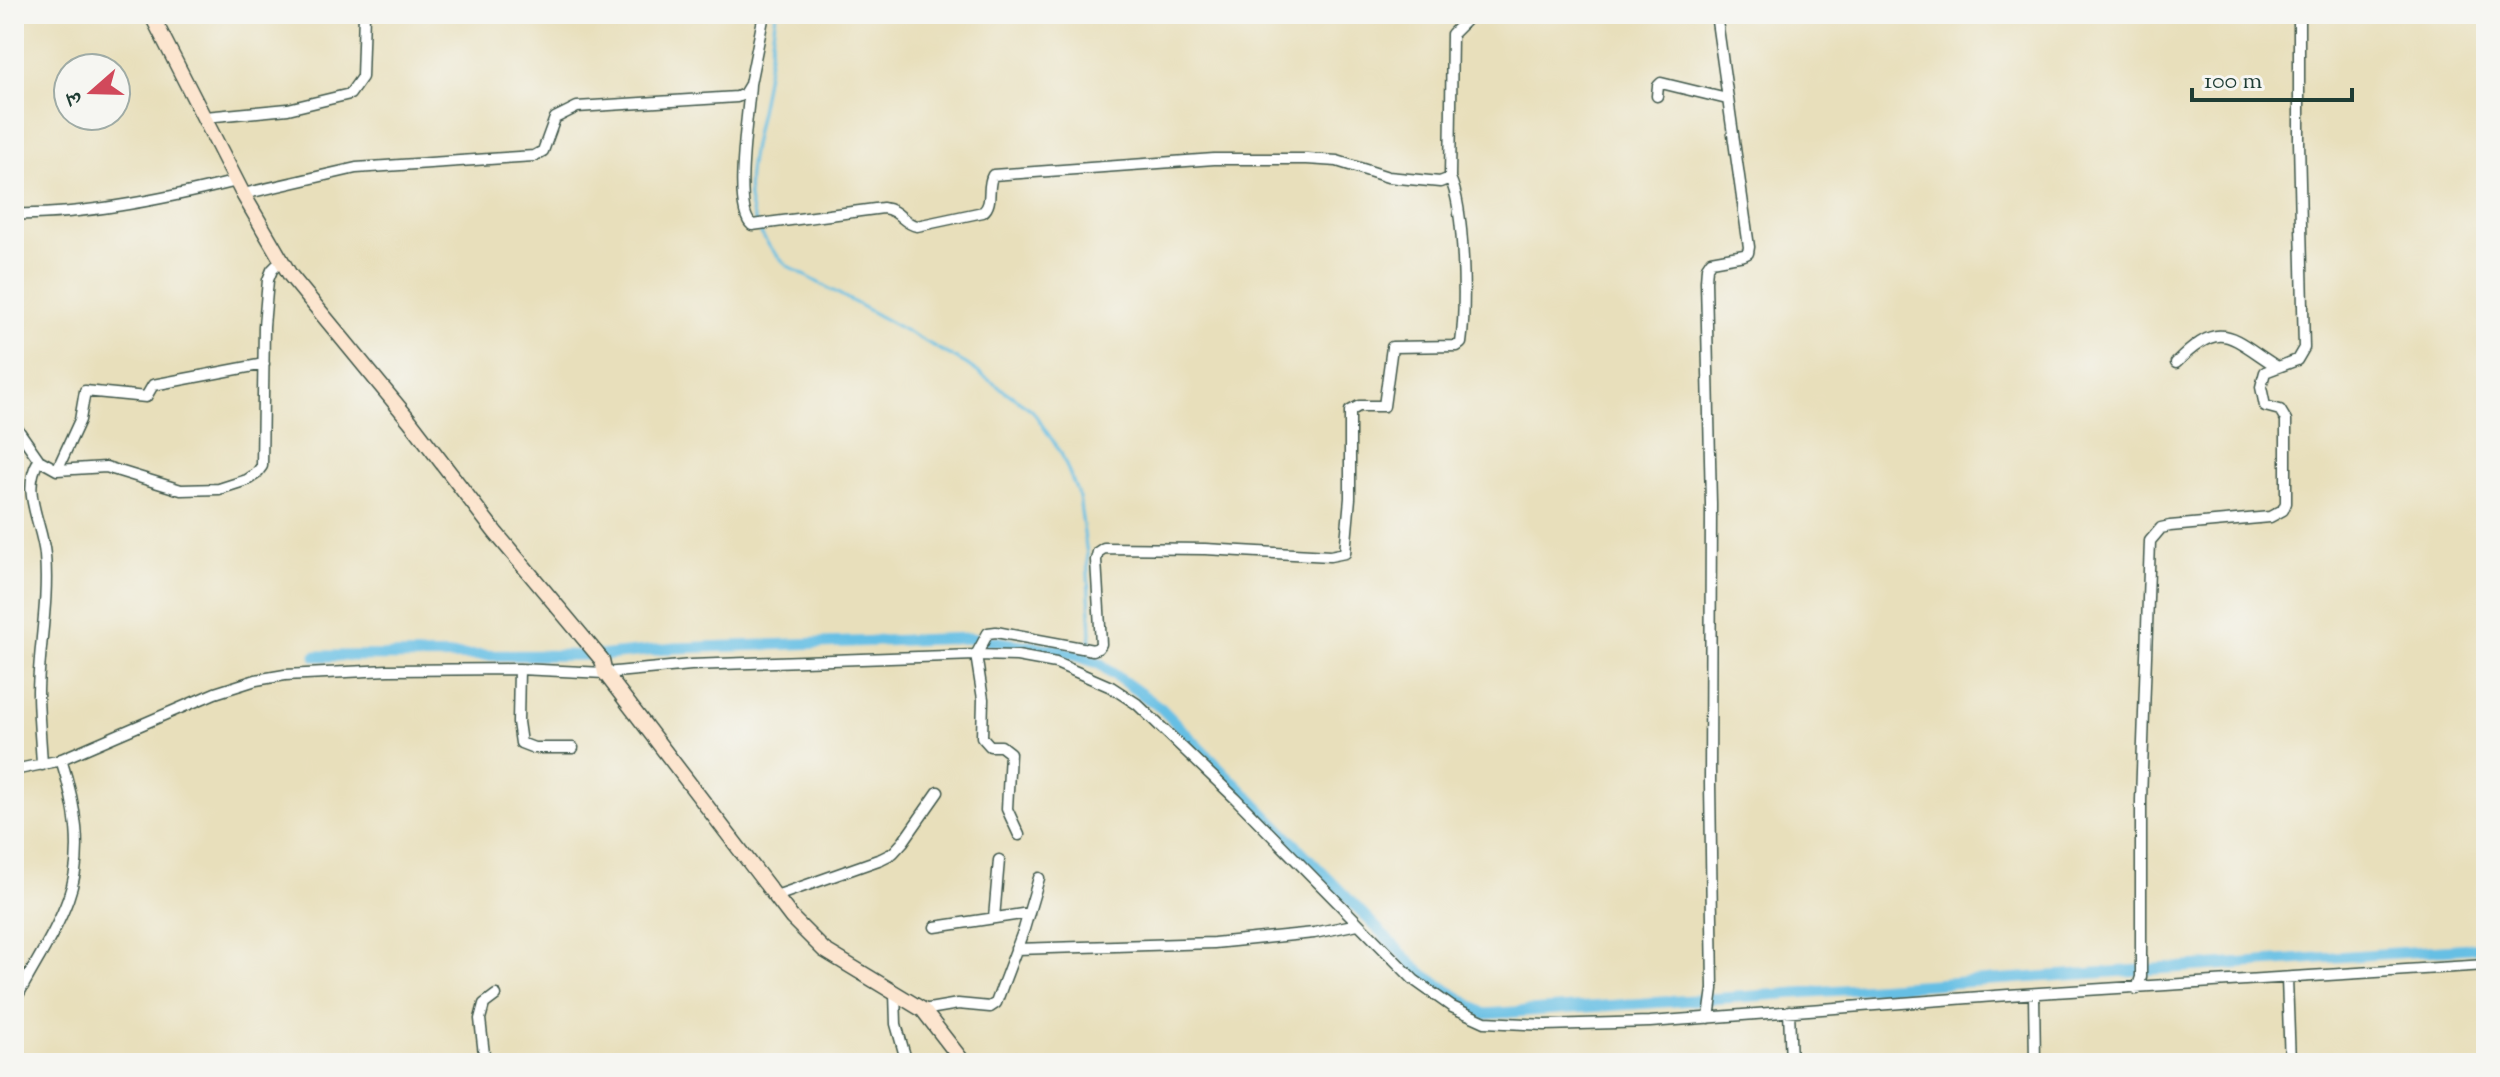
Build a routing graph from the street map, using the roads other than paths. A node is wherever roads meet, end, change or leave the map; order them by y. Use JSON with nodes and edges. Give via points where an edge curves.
{"nodes":[{"id":1,"x":151,"y":14,"type":"edge"},
{"id":2,"x":364,"y":14,"type":"edge"},
{"id":3,"x":764,"y":14,"type":"edge"},
{"id":4,"x":1467,"y":14,"type":"edge"},
{"id":5,"x":1716,"y":14,"type":"edge"},
{"id":6,"x":2299,"y":14,"type":"edge"},
{"id":7,"x":750,"y":84,"type":"junction"},
{"id":8,"x":1657,"y":96,"type":"dead end"},
{"id":9,"x":1727,"y":99,"type":"junction"},
{"id":10,"x":205,"y":117,"type":"junction"},
{"id":11,"x":1450,"y":178,"type":"junction"},
{"id":12,"x":240,"y":188,"type":"junction"},
{"id":13,"x":14,"y":214,"type":"edge"},
{"id":14,"x":281,"y":261,"type":"junction"},
{"id":15,"x":2176,"y":363,"type":"dead end"},
{"id":16,"x":264,"y":364,"type":"junction"},
{"id":17,"x":2276,"y":366,"type":"junction"},
{"id":18,"x":14,"y":424,"type":"edge"},
{"id":19,"x":39,"y":460,"type":"junction"},
{"id":20,"x":57,"y":470,"type":"junction"},
{"id":21,"x":979,"y":650,"type":"junction"},
{"id":22,"x":600,"y":661,"type":"junction"},
{"id":23,"x":519,"y":669,"type":"junction"},
{"id":24,"x":573,"y":748,"type":"dead end"},
{"id":25,"x":49,"y":762,"type":"junction"},
{"id":26,"x":14,"y":770,"type":"edge"},
{"id":27,"x":938,"y":792,"type":"dead end"},
{"id":28,"x":1019,"y":835,"type":"dead end"},
{"id":29,"x":999,"y":860,"type":"dead end"},
{"id":30,"x":1039,"y":878,"type":"dead end"},
{"id":31,"x":776,"y":896,"type":"junction"},
{"id":32,"x":1029,"y":913,"type":"junction"},
{"id":33,"x":994,"y":918,"type":"junction"},
{"id":34,"x":1358,"y":924,"type":"junction"},
{"id":35,"x":935,"y":927,"type":"dead end"},
{"id":36,"x":1016,"y":949,"type":"junction"},
{"id":37,"x":2486,"y":965,"type":"edge"},
{"id":38,"x":2287,"y":979,"type":"junction"},
{"id":39,"x":2137,"y":989,"type":"junction"},
{"id":40,"x":895,"y":993,"type":"junction"},
{"id":41,"x":2034,"y":994,"type":"junction"},
{"id":42,"x":496,"y":995,"type":"dead end"},
{"id":43,"x":14,"y":1003,"type":"edge"},
{"id":44,"x":923,"y":1010,"type":"junction"},
{"id":45,"x":1789,"y":1011,"type":"junction"},
{"id":46,"x":1709,"y":1018,"type":"junction"},
{"id":47,"x":485,"y":1063,"type":"edge"},
{"id":48,"x":907,"y":1063,"type":"edge"},
{"id":49,"x":964,"y":1063,"type":"edge"},
{"id":50,"x":1791,"y":1063,"type":"edge"},
{"id":51,"x":2035,"y":1063,"type":"edge"},
{"id":52,"x":2290,"y":1063,"type":"edge"}],
"edges":[{"from":1,"to":10,"type":"main road"},
{"from":2,"to":10,"type":"street","via":[[362,77],[350,94],[288,109]]},
{"from":3,"to":7,"type":"street"},
{"from":4,"to":11,"type":"street","via":[[1451,41]]},
{"from":5,"to":9,"type":"street"},
{"from":6,"to":17,"type":"street","via":[[2304,348],[2297,360]]},
{"from":7,"to":11,"type":"street","via":[[742,182],[744,216],[756,225],[883,208],[917,226],[983,212],[993,175],[1144,163],[1320,159],[1388,177],[1440,182]]},
{"from":7,"to":12,"type":"street","via":[[744,94],[727,99],[577,107],[555,118],[543,151],[534,156],[356,168]]},
{"from":8,"to":9,"type":"street","via":[[1661,83]]},
{"from":9,"to":46,"type":"street","via":[[1749,247],[1744,255],[1711,261],[1706,281],[1713,989]]},
{"from":10,"to":12,"type":"main road"},
{"from":11,"to":21,"type":"street","via":[[1456,191],[1464,294],[1461,343],[1392,347],[1384,406],[1350,411],[1345,553],[1100,550],[1098,648],[996,632],[988,633]]},
{"from":12,"to":13,"type":"street","via":[[73,212]]},
{"from":12,"to":14,"type":"main road"},
{"from":14,"to":16,"type":"street","via":[[268,280]]},
{"from":14,"to":22,"type":"main road"},
{"from":15,"to":17,"type":"street","via":[[2196,344],[2216,336],[2237,341]]},
{"from":16,"to":20,"type":"street","via":[[153,385],[146,397],[85,391],[80,420]]},
{"from":16,"to":20,"type":"street","via":[[262,466],[247,480],[219,489],[181,490],[106,467]]},
{"from":17,"to":39,"type":"street","via":[[2265,372],[2261,387],[2265,406],[2280,410],[2286,420],[2283,510],[2257,520],[2161,528],[2150,541]]},
{"from":18,"to":19,"type":"street"},
{"from":19,"to":20,"type":"street"},
{"from":19,"to":25,"type":"street","via":[[30,478],[45,556],[39,744]]},
{"from":21,"to":22,"type":"street","via":[[691,665]]},
{"from":21,"to":28,"type":"street","via":[[982,737],[1010,753],[1007,809]]},
{"from":21,"to":34,"type":"street","via":[[1056,663],[1125,696]]},
{"from":22,"to":23,"type":"street"},
{"from":22,"to":31,"type":"main road"},
{"from":23,"to":24,"type":"street","via":[[521,743]]},
{"from":23,"to":25,"type":"street","via":[[320,672],[256,680]]},
{"from":25,"to":26,"type":"street"},
{"from":25,"to":43,"type":"street","via":[[75,808],[74,878],[64,909]]},
{"from":27,"to":31,"type":"street","via":[[893,853]]},
{"from":29,"to":33,"type":"street"},
{"from":30,"to":32,"type":"street"},
{"from":31,"to":40,"type":"main road","via":[[824,950]]},
{"from":32,"to":33,"type":"street"},
{"from":32,"to":36,"type":"street"},
{"from":33,"to":35,"type":"street"},
{"from":34,"to":36,"type":"street","via":[[1214,943]]},
{"from":34,"to":46,"type":"street","via":[[1414,980],[1477,1020],[1545,1025]]},
{"from":36,"to":44,"type":"street","via":[[990,1007],[958,1004]]},
{"from":37,"to":38,"type":"street"},
{"from":38,"to":39,"type":"street"},
{"from":38,"to":52,"type":"street"},
{"from":39,"to":41,"type":"street"},
{"from":40,"to":44,"type":"main road"},
{"from":40,"to":48,"type":"street","via":[[896,1024]]},
{"from":41,"to":45,"type":"street"},
{"from":41,"to":51,"type":"street"},
{"from":42,"to":47,"type":"street","via":[[484,1004],[480,1019]]},
{"from":44,"to":49,"type":"main road"},
{"from":45,"to":46,"type":"street"},
{"from":45,"to":50,"type":"street"}]}
